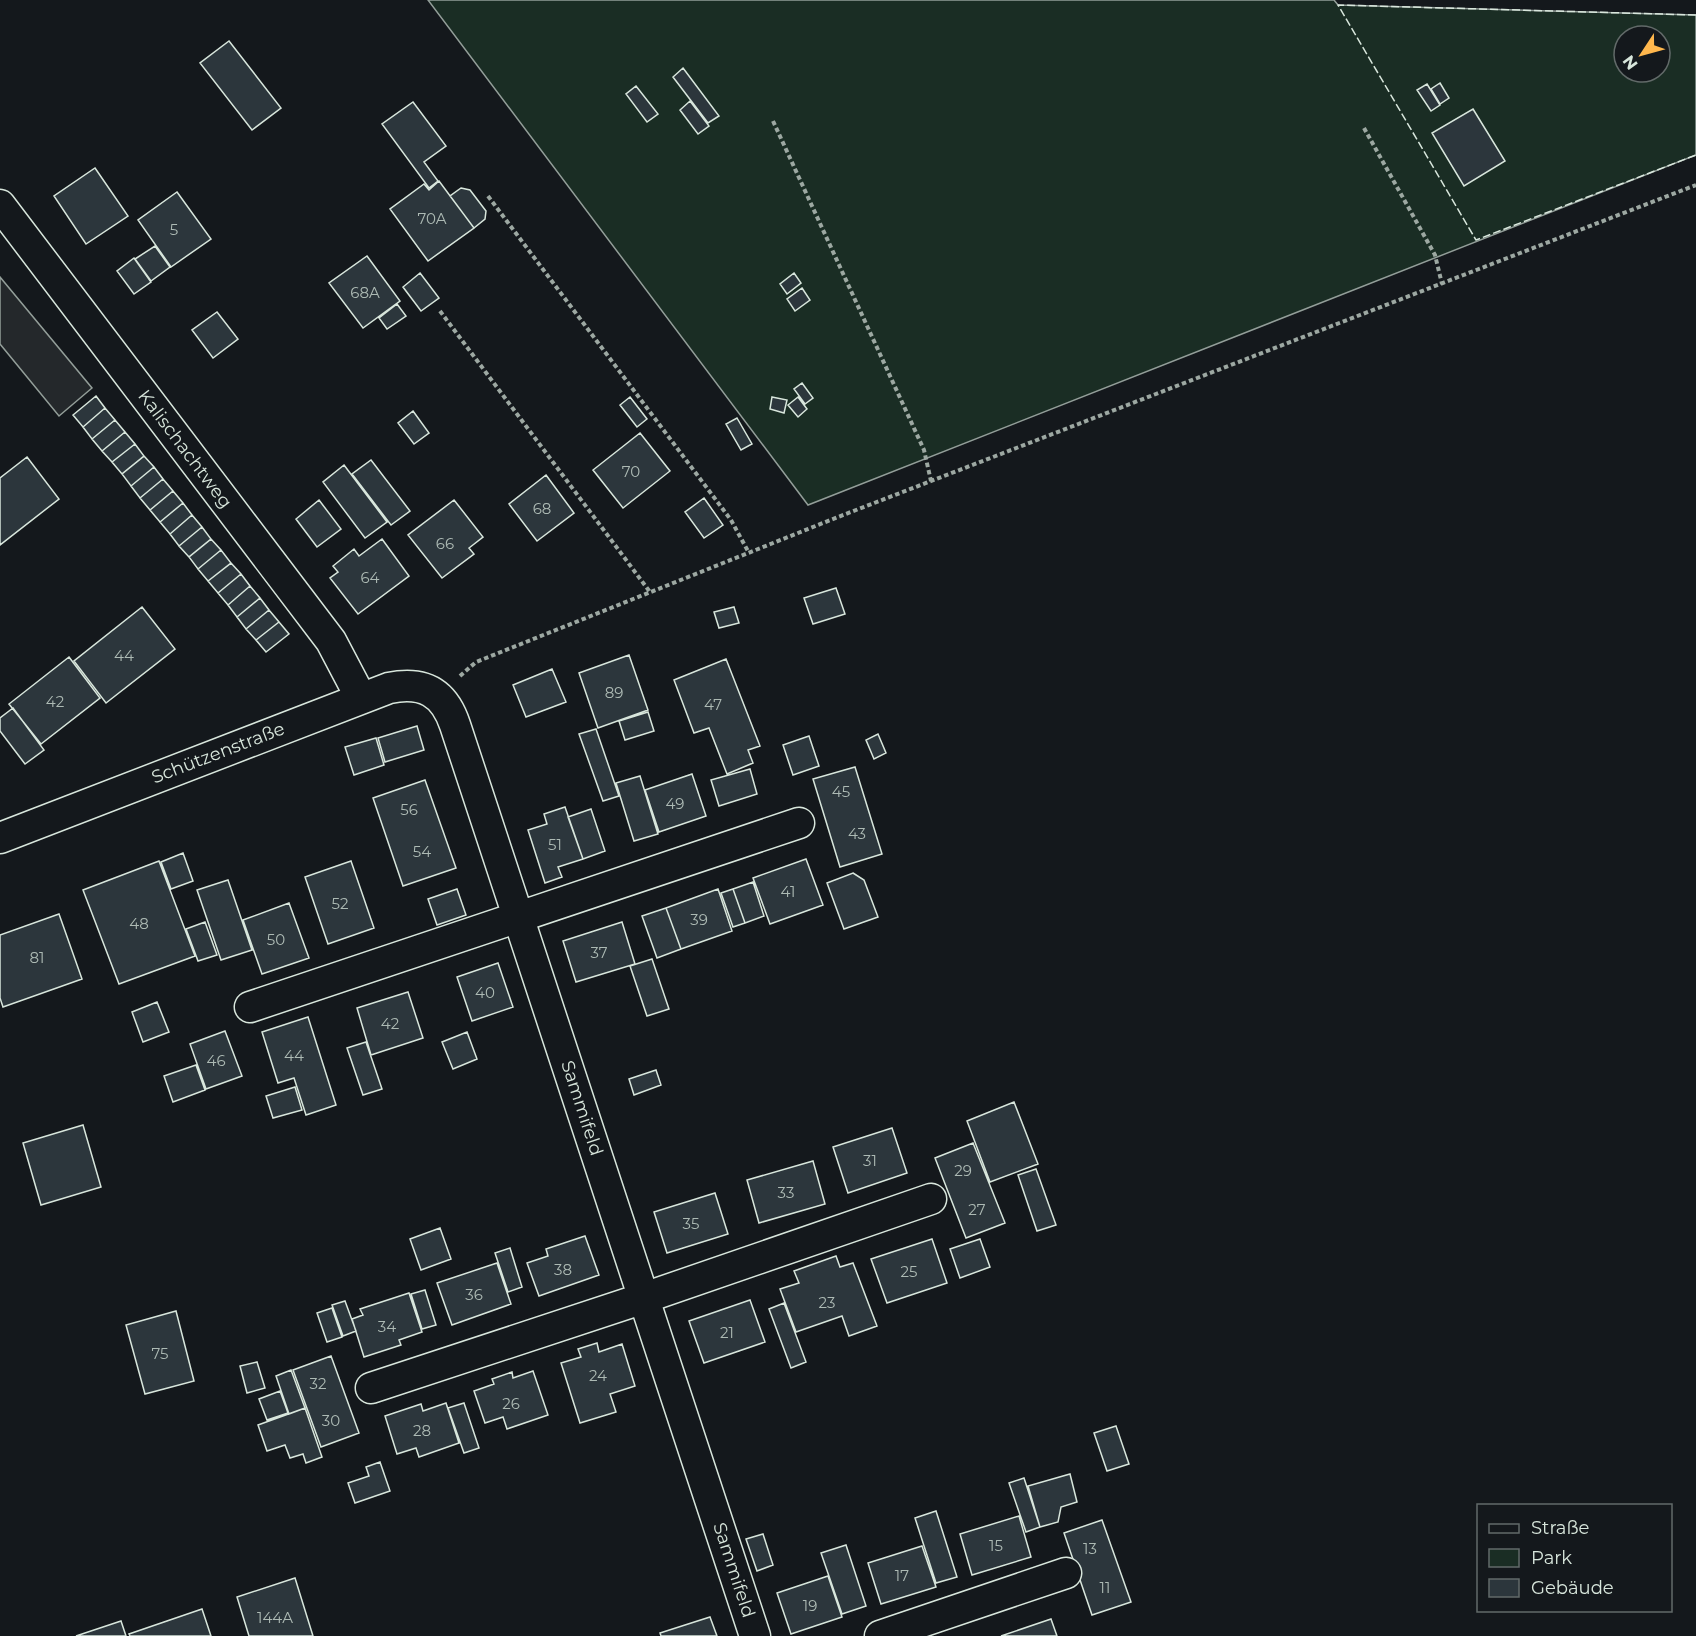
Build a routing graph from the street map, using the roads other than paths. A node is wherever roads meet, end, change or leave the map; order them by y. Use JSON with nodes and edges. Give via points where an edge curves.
{"nodes":[{"id":1,"x":0,"y":205,"type":"edge"},
{"id":2,"x":437,"y":695,"type":"joint"},
{"id":3,"x":361,"y":698,"type":"junction"},
{"id":4,"x":799,"y":823,"type":"dead end"},
{"id":5,"x":0,"y":838,"type":"edge"},
{"id":6,"x":519,"y":919,"type":"junction"},
{"id":7,"x":250,"y":1007,"type":"dead end"},
{"id":8,"x":931,"y":1199,"type":"dead end"},
{"id":9,"x":644,"y":1298,"type":"junction"},
{"id":10,"x":371,"y":1388,"type":"dead end"},
{"id":11,"x":1066,"y":1574,"type":"dead end"},
{"id":12,"x":756,"y":1636,"type":"edge"},
{"id":13,"x":880,"y":1636,"type":"edge"}],
"edges":[{"from":1,"to":3,"type":"street","name":"Kalischachtweg","via":[[331,641]]},
{"from":2,"to":3,"type":"street","name":"Schützenstraße","via":[[403,685]]},
{"from":2,"to":6,"type":"street","name":"Sammifeld","via":[[449,708]]},
{"from":3,"to":5,"type":"street","name":"Schützenstraße"},
{"from":4,"to":6,"type":"street"},
{"from":6,"to":7,"type":"street"},
{"from":6,"to":9,"type":"street","name":"Sammifeld"},
{"from":8,"to":9,"type":"street"},
{"from":9,"to":10,"type":"street"},
{"from":9,"to":12,"type":"street","name":"Sammifeld"},
{"from":11,"to":13,"type":"street"}]}
